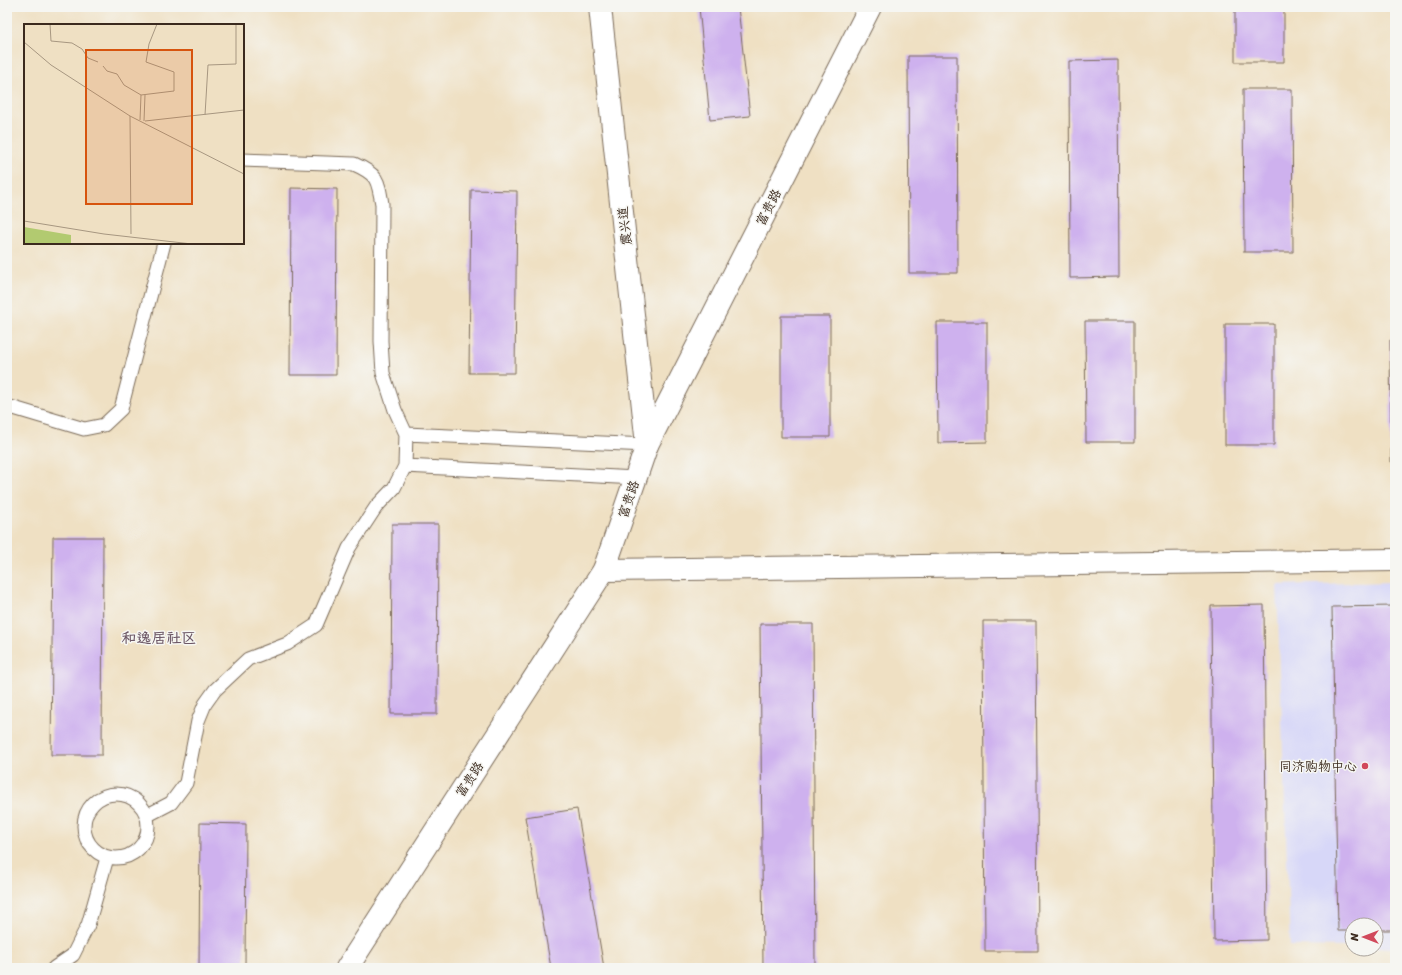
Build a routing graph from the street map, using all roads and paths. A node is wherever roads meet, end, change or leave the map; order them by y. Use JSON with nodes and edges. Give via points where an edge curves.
{"nodes":[{"id":1,"x":600,"y":7,"type":"edge"},
{"id":2,"x":870,"y":7,"type":"edge"},
{"id":3,"x":244,"y":160,"type":"edge"},
{"id":4,"x":164,"y":244,"type":"edge"},
{"id":5,"x":7,"y":406,"type":"edge"},
{"id":6,"x":406,"y":434,"type":"junction"},
{"id":7,"x":647,"y":445,"type":"junction"},
{"id":8,"x":405,"y":466,"type":"junction"},
{"id":9,"x":636,"y":478,"type":"junction"},
{"id":10,"x":1395,"y":560,"type":"edge"},
{"id":11,"x":604,"y":570,"type":"junction"},
{"id":12,"x":146,"y":816,"type":"junction"},
{"id":13,"x":107,"y":858,"type":"junction"},
{"id":14,"x":54,"y":968,"type":"edge"},
{"id":15,"x":347,"y":968,"type":"edge"}],
"edges":[{"from":1,"to":7,"type":"street","name":"震兴道"},
{"from":2,"to":7,"type":"street","name":"富贵路"},
{"from":3,"to":6,"type":"lane","via":[[354,164],[370,171],[379,185],[382,204],[383,374]]},
{"from":4,"to":5,"type":"lane","via":[[121,409],[104,425],[84,429]]},
{"from":6,"to":7,"type":"lane"},
{"from":6,"to":8,"type":"lane"},
{"from":7,"to":9,"type":"street","name":"富贵路"},
{"from":8,"to":9,"type":"lane"},
{"from":8,"to":12,"type":"lane","via":[[394,488],[376,507],[349,548],[316,624],[287,644],[248,659],[215,690],[205,704],[198,721],[186,783],[171,803]]},
{"from":9,"to":11,"type":"street","name":"富贵路"},
{"from":10,"to":11,"type":"street"},
{"from":11,"to":15,"type":"street","name":"富贵路"},
{"from":12,"to":13,"type":"lane","via":[[148,832],[138,850],[129,857]]},
{"from":12,"to":13,"type":"lane","via":[[139,803],[122,794],[111,794],[93,803],[85,818],[84,834],[89,845]]},
{"from":13,"to":14,"type":"lane","via":[[88,925],[73,955]]}]}
